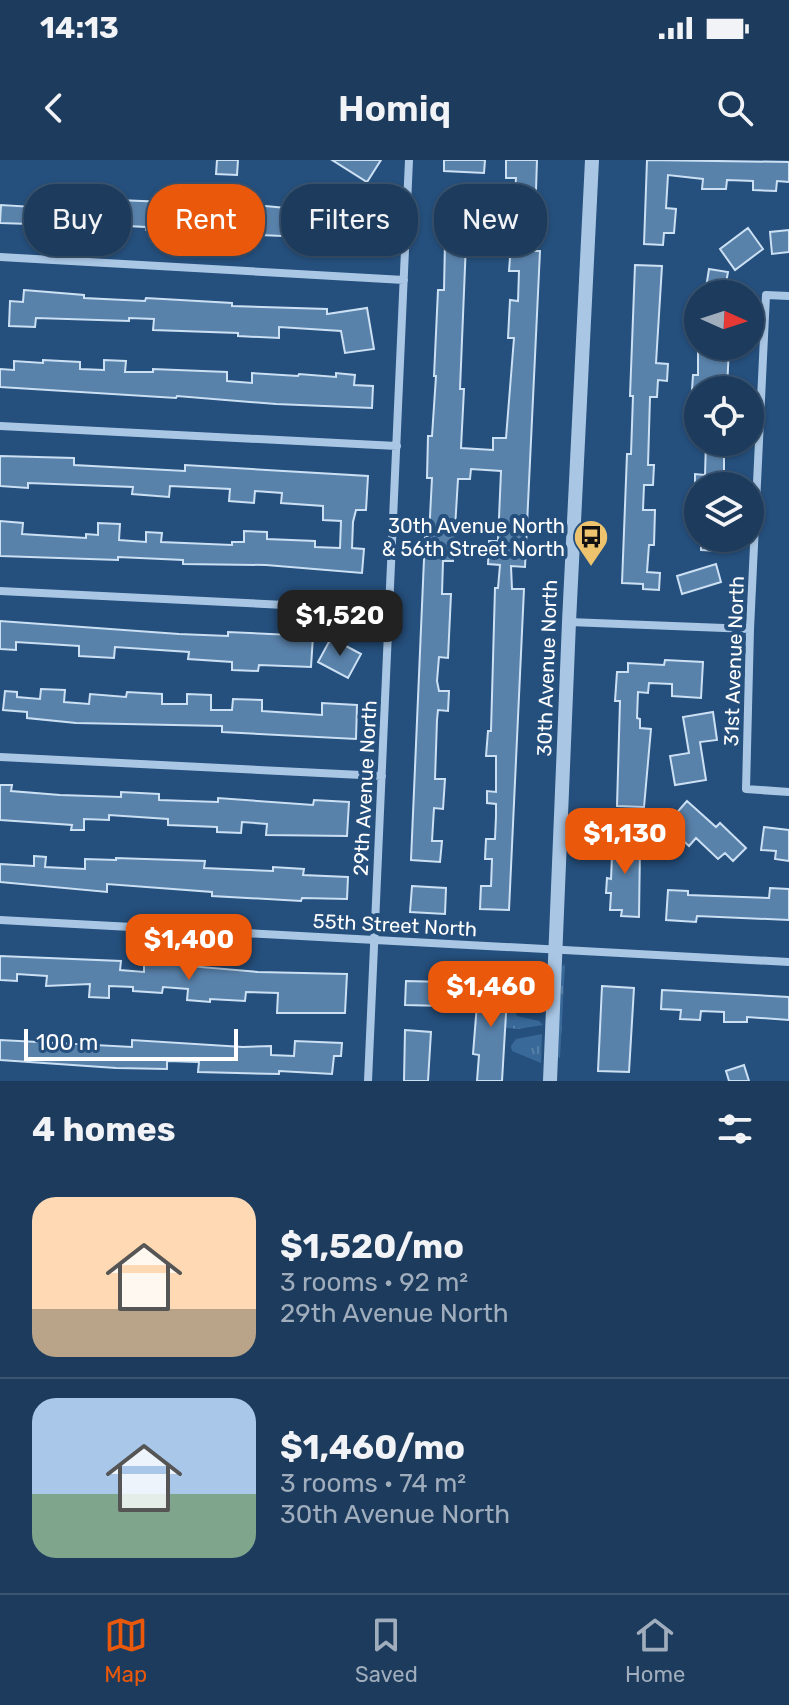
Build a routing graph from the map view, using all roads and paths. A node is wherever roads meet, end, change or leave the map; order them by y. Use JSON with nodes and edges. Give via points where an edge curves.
{"nodes":[{"id":1,"x":409,"y":160,"type":"edge"},
{"id":2,"x":592,"y":160,"type":"edge"},
{"id":3,"x":0,"y":257,"type":"edge"},
{"id":4,"x":404,"y":280,"type":"junction"},
{"id":5,"x":789,"y":296,"type":"edge"},
{"id":6,"x":0,"y":426,"type":"edge"},
{"id":7,"x":397,"y":446,"type":"junction"},
{"id":8,"x":0,"y":591,"type":"edge"},
{"id":9,"x":389,"y":610,"type":"junction"},
{"id":10,"x":569,"y":622,"type":"junction"},
{"id":11,"x":750,"y":629,"type":"junction"},
{"id":12,"x":0,"y":757,"type":"edge"},
{"id":13,"x":382,"y":776,"type":"junction"},
{"id":14,"x":789,"y":792,"type":"edge"},
{"id":15,"x":0,"y":920,"type":"edge"},
{"id":16,"x":374,"y":940,"type":"junction"},
{"id":17,"x":556,"y":950,"type":"junction"},
{"id":18,"x":789,"y":962,"type":"edge"},
{"id":19,"x":368,"y":1081,"type":"edge"},
{"id":20,"x":550,"y":1081,"type":"edge"}],
"edges":[{"from":1,"to":4,"type":"street","name":"29th Avenue North"},
{"from":2,"to":10,"type":"street","name":"30th Avenue North"},
{"from":3,"to":4,"type":"street"},
{"from":4,"to":7,"type":"street","name":"29th Avenue North"},
{"from":5,"to":11,"type":"street","name":"31st Avenue North","via":[[766,295]]},
{"from":6,"to":7,"type":"street"},
{"from":7,"to":9,"type":"street","name":"29th Avenue North"},
{"from":8,"to":9,"type":"street"},
{"from":9,"to":13,"type":"street","name":"29th Avenue North"},
{"from":10,"to":11,"type":"street"},
{"from":10,"to":17,"type":"street","name":"30th Avenue North"},
{"from":11,"to":14,"type":"street","name":"31st Avenue North","via":[[746,789]]},
{"from":12,"to":13,"type":"street"},
{"from":13,"to":16,"type":"street","name":"29th Avenue North"},
{"from":15,"to":16,"type":"street","name":"55th Street North"},
{"from":16,"to":17,"type":"street","name":"55th Street North"},
{"from":16,"to":19,"type":"street","name":"29th Avenue North"},
{"from":17,"to":18,"type":"street","name":"55th Street North"},
{"from":17,"to":20,"type":"street","name":"30th Avenue North"}]}
